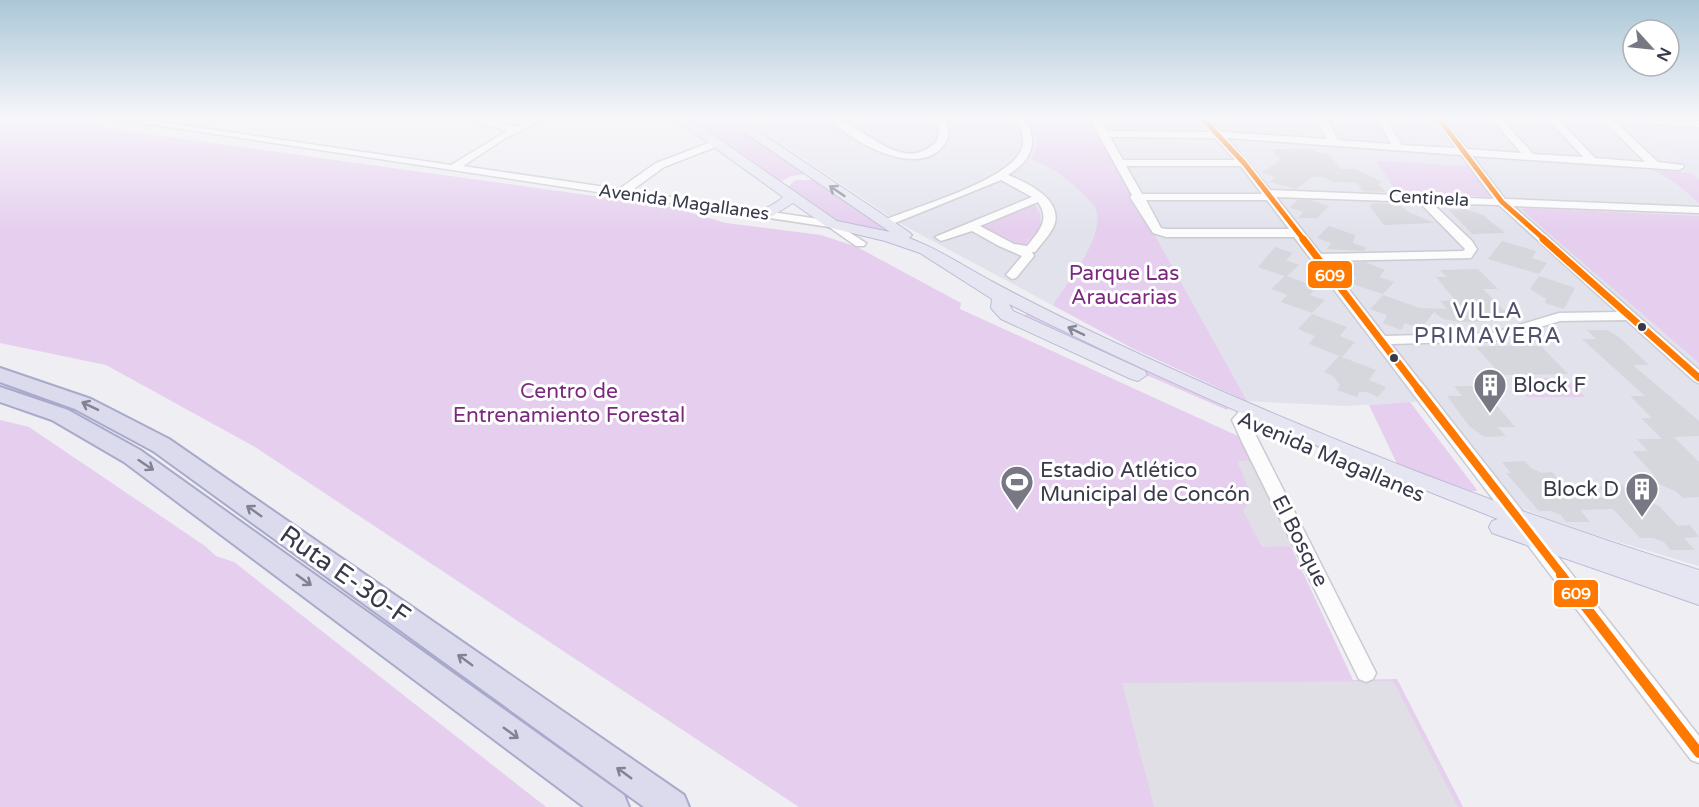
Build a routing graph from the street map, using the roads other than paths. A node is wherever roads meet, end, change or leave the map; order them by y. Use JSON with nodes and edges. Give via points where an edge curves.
{"nodes":[{"id":1,"x":378,"y":157,"type":"edge"},
{"id":2,"x":472,"y":157,"type":"edge"},
{"id":3,"x":681,"y":157,"type":"edge"},
{"id":4,"x":733,"y":157,"type":"edge"},
{"id":5,"x":787,"y":157,"type":"edge"},
{"id":6,"x":1022,"y":157,"type":"edge"},
{"id":7,"x":1115,"y":157,"type":"edge"},
{"id":8,"x":1239,"y":157,"type":"edge"},
{"id":9,"x":1468,"y":157,"type":"edge"},
{"id":10,"x":1537,"y":157,"type":"edge"},
{"id":11,"x":1588,"y":157,"type":"edge"},
{"id":12,"x":1646,"y":157,"type":"edge"},
{"id":13,"x":1592,"y":161,"type":"junction"},
{"id":14,"x":1118,"y":163,"type":"junction"},
{"id":15,"x":1245,"y":163,"type":"junction"},
{"id":16,"x":1656,"y":166,"type":"junction"},
{"id":17,"x":455,"y":167,"type":"junction"},
{"id":18,"x":1679,"y":167,"type":"dead end"},
{"id":19,"x":999,"y":177,"type":"junction"},
{"id":20,"x":819,"y":178,"type":"junction"},
{"id":21,"x":621,"y":193,"type":"junction"},
{"id":22,"x":786,"y":193,"type":"junction"},
{"id":23,"x":1269,"y":195,"type":"junction"},
{"id":24,"x":1136,"y":197,"type":"junction"},
{"id":25,"x":1040,"y":198,"type":"junction"},
{"id":26,"x":1421,"y":198,"type":"junction"},
{"id":27,"x":1502,"y":202,"type":"junction"},
{"id":28,"x":1699,"y":210,"type":"edge"},
{"id":29,"x":766,"y":214,"type":"junction"},
{"id":30,"x":832,"y":224,"type":"junction"},
{"id":31,"x":886,"y":224,"type":"junction"},
{"id":32,"x":974,"y":226,"type":"junction"},
{"id":33,"x":1298,"y":233,"type":"junction"},
{"id":34,"x":942,"y":237,"type":"dead end"},
{"id":35,"x":860,"y":243,"type":"dead end"},
{"id":36,"x":926,"y":250,"type":"junction"},
{"id":37,"x":1024,"y":251,"type":"junction"},
{"id":38,"x":1317,"y":258,"type":"junction"},
{"id":39,"x":1012,"y":275,"type":"dead end"},
{"id":40,"x":987,"y":286,"type":"junction"},
{"id":41,"x":1040,"y":313,"type":"junction"},
{"id":42,"x":1630,"y":316,"type":"junction"},
{"id":43,"x":1014,"y":318,"type":"junction"},
{"id":44,"x":1380,"y":340,"type":"junction"},
{"id":45,"x":0,"y":375,"type":"edge"},
{"id":46,"x":1699,"y":378,"type":"edge"},
{"id":47,"x":0,"y":394,"type":"edge"},
{"id":48,"x":1244,"y":415,"type":"junction"},
{"id":49,"x":1517,"y":519,"type":"junction"},
{"id":50,"x":1532,"y":539,"type":"junction"},
{"id":51,"x":1699,"y":579,"type":"edge"},
{"id":52,"x":1699,"y":595,"type":"edge"},
{"id":53,"x":1366,"y":673,"type":"dead end"},
{"id":54,"x":1699,"y":753,"type":"edge"},
{"id":55,"x":612,"y":807,"type":"edge"},
{"id":56,"x":672,"y":807,"type":"edge"}],
"edges":[{"from":1,"to":17,"type":"street","name":"Avenida Magallanes"},
{"from":2,"to":17,"type":"street"},
{"from":3,"to":21,"type":"street","via":[[660,165]]},
{"from":4,"to":22,"type":"main road"},
{"from":5,"to":20,"type":"main road"},
{"from":6,"to":19,"type":"street"},
{"from":7,"to":14,"type":"street"},
{"from":8,"to":15,"type":"street"},
{"from":9,"to":27,"type":"street"},
{"from":10,"to":13,"type":"street"},
{"from":11,"to":13,"type":"street"},
{"from":12,"to":16,"type":"street"},
{"from":13,"to":16,"type":"street"},
{"from":14,"to":15,"type":"street"},
{"from":14,"to":24,"type":"street"},
{"from":15,"to":23,"type":"street"},
{"from":16,"to":18,"type":"street"},
{"from":17,"to":21,"type":"street","name":"Avenida Magallanes"},
{"from":19,"to":25,"type":"street"},
{"from":19,"to":31,"type":"street"},
{"from":20,"to":22,"type":"main road","via":[[794,178],[784,183]]},
{"from":31,"to":20,"type":"main road","one_way":true},
{"from":21,"to":29,"type":"street","name":"Avenida Magallanes"},
{"from":22,"to":29,"type":"main road","via":[[784,205]]},
{"from":22,"to":30,"type":"main road"},
{"from":23,"to":24,"type":"street","name":"Centinela"},
{"from":23,"to":26,"type":"street","name":"Centinela"},
{"from":23,"to":33,"type":"street"},
{"from":24,"to":33,"type":"street","via":[[1160,232]]},
{"from":25,"to":32,"type":"street"},
{"from":25,"to":37,"type":"street","via":[[1047,207],[1049,222],[1031,249]]},
{"from":26,"to":27,"type":"street","name":"Centinela"},
{"from":26,"to":38,"type":"street","via":[[1468,244],[1470,253],[1454,257]]},
{"from":27,"to":28,"type":"street","name":"Centinela"},
{"from":27,"to":42,"type":"street"},
{"from":29,"to":30,"type":"street","name":"Avenida Magallanes"},
{"from":30,"to":35,"type":"street"},
{"from":30,"to":36,"type":"main road","name":"Avenida Magallanes"},
{"from":31,"to":36,"type":"main road"},
{"from":32,"to":34,"type":"street"},
{"from":32,"to":37,"type":"street"},
{"from":33,"to":38,"type":"street"},
{"from":36,"to":40,"type":"main road","name":"Avenida Magallanes"},
{"from":37,"to":39,"type":"street","via":[[1028,256]]},
{"from":38,"to":44,"type":"street"},
{"from":40,"to":41,"type":"main road","name":"Avenida Magallanes"},
{"from":40,"to":43,"type":"main road","name":"Avenida Magallanes","via":[[1001,297],[1001,310]]},
{"from":41,"to":43,"type":"main road","via":[[1020,311]]},
{"from":48,"to":41,"type":"main road","name":"Avenida Magallanes","one_way":true},
{"from":42,"to":44,"type":"street","via":[[1559,317],[1494,337]]},
{"from":42,"to":46,"type":"street"},
{"from":43,"to":48,"type":"main road","name":"Avenida Magallanes"},
{"from":44,"to":49,"type":"street"},
{"from":56,"to":45,"type":"highway","name":"Ruta E-30-F","one_way":true,"via":[[161,445],[71,397]]},
{"from":47,"to":55,"type":"highway","name":"Ruta E-30-F","one_way":true,"via":[[60,415],[132,456]]},
{"from":48,"to":49,"type":"main road","name":"Avenida Magallanes"},
{"from":48,"to":50,"type":"main road","name":"Avenida Magallanes"},
{"from":48,"to":53,"type":"street","name":"El Bosque"},
{"from":49,"to":50,"type":"street"},
{"from":49,"to":51,"type":"main road","name":"Avenida Magallanes"},
{"from":50,"to":52,"type":"main road","name":"Avenida Magallanes"},
{"from":50,"to":54,"type":"street"}]}
